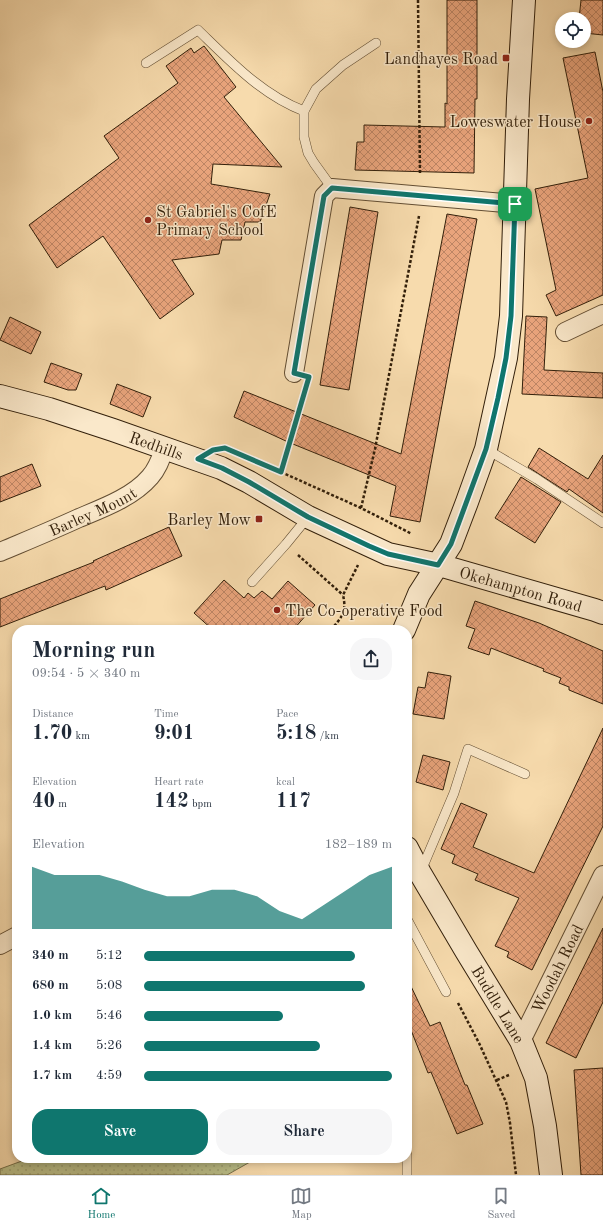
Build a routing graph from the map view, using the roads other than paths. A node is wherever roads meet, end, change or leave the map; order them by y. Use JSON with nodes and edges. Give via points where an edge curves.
{"nodes":[{"id":1,"x":524,"y":0,"type":"edge"},
{"id":2,"x":376,"y":43,"type":"dead end"},
{"id":3,"x":146,"y":63,"type":"dead end"},
{"id":4,"x":304,"y":111,"type":"junction"},
{"id":5,"x":332,"y":188,"type":"junction"},
{"id":6,"x":515,"y":204,"type":"junction"},
{"id":7,"x":603,"y":314,"type":"edge"},
{"id":8,"x":565,"y":332,"type":"dead end"},
{"id":9,"x":294,"y":373,"type":"road end"},
{"id":10,"x":0,"y":396,"type":"edge"},
{"id":11,"x":165,"y":447,"type":"junction"},
{"id":12,"x":486,"y":449,"type":"junction"},
{"id":13,"x":308,"y":517,"type":"junction"},
{"id":14,"x":603,"y":523,"type":"edge"},
{"id":15,"x":0,"y":552,"type":"edge"},
{"id":16,"x":438,"y":565,"type":"junction"},
{"id":17,"x":252,"y":582,"type":"dead end"},
{"id":18,"x":603,"y":613,"type":"edge"},
{"id":19,"x":406,"y":625,"type":"edge"},
{"id":20,"x":525,"y":774,"type":"dead end"},
{"id":21,"x":412,"y":858,"type":"edge"},
{"id":22,"x":420,"y":873,"type":"junction"},
{"id":23,"x":603,"y":875,"type":"edge"},
{"id":24,"x":412,"y":928,"type":"edge"},
{"id":25,"x":12,"y":939,"type":"edge"},
{"id":26,"x":0,"y":945,"type":"edge"},
{"id":27,"x":446,"y":992,"type":"road end"},
{"id":28,"x":521,"y":1041,"type":"junction"},
{"id":29,"x":407,"y":1163,"type":"edge"},
{"id":30,"x":407,"y":1175,"type":"edge"},
{"id":31,"x":551,"y":1175,"type":"edge"}],
"edges":[{"from":1,"to":6,"type":"street"},
{"from":2,"to":4,"type":"lane","via":[[343,65],[316,90]]},
{"from":3,"to":4,"type":"lane","via":[[198,30],[259,86],[289,105]]},
{"from":4,"to":5,"type":"lane","via":[[304,138],[308,153]]},
{"from":5,"to":6,"type":"street"},
{"from":5,"to":9,"type":"street","via":[[324,196]]},
{"from":6,"to":12,"type":"street","via":[[511,316],[506,358]]},
{"from":7,"to":8,"type":"street"},
{"from":10,"to":11,"type":"street","name":"Redhills","via":[[49,409]]},
{"from":11,"to":13,"type":"street","name":"Redhills","via":[[222,468]]},
{"from":11,"to":15,"type":"street","name":"Barley Mount","via":[[158,467],[138,488],[102,508]]},
{"from":12,"to":14,"type":"lane"},
{"from":12,"to":16,"type":"street","via":[[451,544]]},
{"from":13,"to":16,"type":"street","name":"Redhills","via":[[388,554]]},
{"from":13,"to":17,"type":"lane"},
{"from":16,"to":18,"type":"street","name":"Okehampton Road"},
{"from":16,"to":19,"type":"street","via":[[419,594]]},
{"from":20,"to":22,"type":"lane","via":[[468,749],[454,792]]},
{"from":21,"to":22,"type":"street","name":"Buddle Lane"},
{"from":22,"to":28,"type":"street","name":"Buddle Lane"},
{"from":23,"to":28,"type":"street","name":"Woodah Road"},
{"from":24,"to":27,"type":"lane"},
{"from":25,"to":26,"type":"street"},
{"from":28,"to":31,"type":"street","name":"Buddle Lane","via":[[536,1078]]},
{"from":29,"to":30,"type":"lane"}]}
